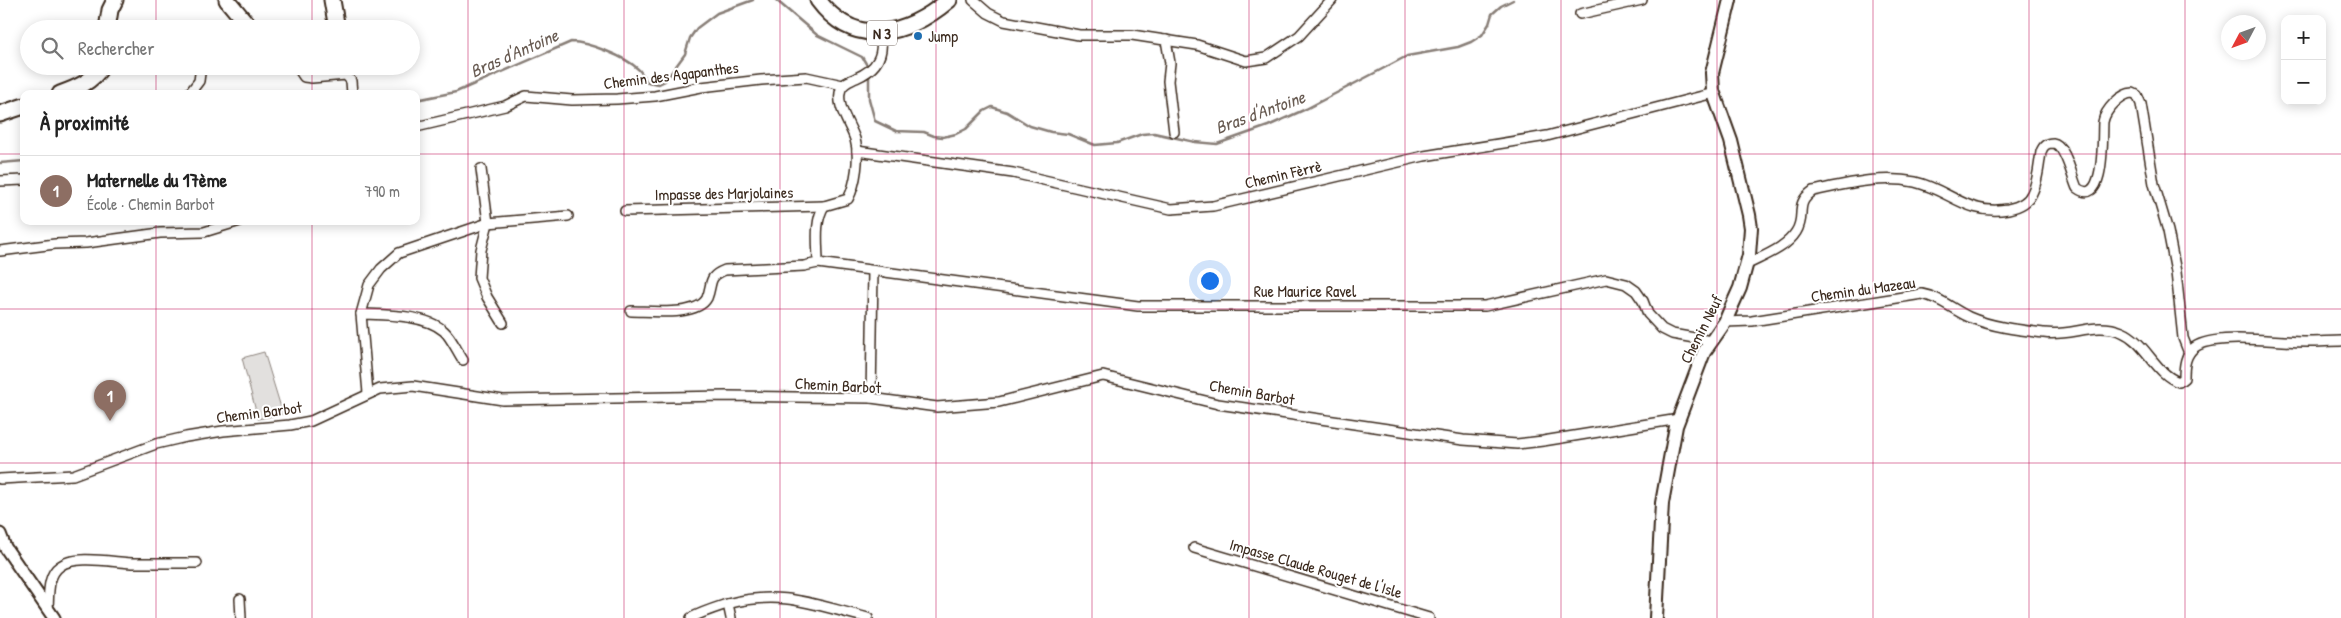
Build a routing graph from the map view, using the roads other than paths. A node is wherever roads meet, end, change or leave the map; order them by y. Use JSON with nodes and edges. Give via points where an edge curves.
{"nodes":[{"id":1,"x":115,"y":0,"type":"edge"},
{"id":2,"x":227,"y":0,"type":"edge"},
{"id":3,"x":332,"y":0,"type":"edge"},
{"id":4,"x":818,"y":0,"type":"edge"},
{"id":5,"x":949,"y":0,"type":"edge"},
{"id":6,"x":973,"y":0,"type":"edge"},
{"id":7,"x":1332,"y":0,"type":"edge"},
{"id":8,"x":1642,"y":0,"type":"edge"},
{"id":9,"x":1730,"y":0,"type":"edge"},
{"id":10,"x":1580,"y":14,"type":"dead end"},
{"id":11,"x":108,"y":20,"type":"edge"},
{"id":12,"x":244,"y":20,"type":"edge"},
{"id":13,"x":335,"y":20,"type":"edge"},
{"id":14,"x":880,"y":33,"type":"junction"},
{"id":15,"x":1166,"y":40,"type":"junction"},
{"id":16,"x":97,"y":75,"type":"edge"},
{"id":17,"x":200,"y":75,"type":"edge"},
{"id":18,"x":303,"y":75,"type":"edge"},
{"id":19,"x":346,"y":75,"type":"edge"},
{"id":20,"x":346,"y":75,"type":"edge"},
{"id":21,"x":843,"y":85,"type":"junction"},
{"id":22,"x":71,"y":90,"type":"edge"},
{"id":23,"x":192,"y":90,"type":"edge"},
{"id":24,"x":352,"y":90,"type":"edge"},
{"id":25,"x":1714,"y":93,"type":"junction"},
{"id":26,"x":20,"y":107,"type":"edge"},
{"id":27,"x":0,"y":114,"type":"edge"},
{"id":28,"x":420,"y":126,"type":"edge"},
{"id":29,"x":1174,"y":132,"type":"dead end"},
{"id":30,"x":857,"y":151,"type":"junction"},
{"id":31,"x":481,"y":170,"type":"dead end"},
{"id":32,"x":20,"y":180,"type":"edge"},
{"id":33,"x":0,"y":181,"type":"edge"},
{"id":34,"x":824,"y":206,"type":"junction"},
{"id":35,"x":625,"y":211,"type":"dead end"},
{"id":36,"x":568,"y":216,"type":"dead end"},
{"id":37,"x":488,"y":223,"type":"junction"},
{"id":38,"x":227,"y":225,"type":"edge"},
{"id":39,"x":0,"y":251,"type":"edge"},
{"id":40,"x":818,"y":262,"type":"junction"},
{"id":41,"x":1746,"y":265,"type":"junction"},
{"id":42,"x":873,"y":271,"type":"junction"},
{"id":43,"x":631,"y":311,"type":"dead end"},
{"id":44,"x":361,"y":314,"type":"junction"},
{"id":45,"x":1725,"y":322,"type":"junction"},
{"id":46,"x":503,"y":323,"type":"dead end"},
{"id":47,"x":1711,"y":341,"type":"junction"},
{"id":48,"x":2341,"y":341,"type":"edge"},
{"id":49,"x":2189,"y":353,"type":"junction"},
{"id":50,"x":463,"y":360,"type":"dead end"},
{"id":51,"x":368,"y":393,"type":"junction"},
{"id":52,"x":871,"y":398,"type":"junction"},
{"id":53,"x":1679,"y":419,"type":"junction"},
{"id":54,"x":0,"y":479,"type":"edge"},
{"id":55,"x":0,"y":534,"type":"edge"},
{"id":56,"x":1194,"y":548,"type":"dead end"},
{"id":57,"x":197,"y":563,"type":"dead end"},
{"id":58,"x":240,"y":600,"type":"dead end"},
{"id":59,"x":728,"y":604,"type":"junction"},
{"id":60,"x":51,"y":613,"type":"edge"},
{"id":61,"x":240,"y":618,"type":"edge"},
{"id":62,"x":691,"y":618,"type":"edge"},
{"id":63,"x":731,"y":618,"type":"edge"},
{"id":64,"x":868,"y":618,"type":"edge"},
{"id":65,"x":1429,"y":618,"type":"edge"},
{"id":66,"x":1656,"y":618,"type":"edge"}],
"edges":[{"from":1,"to":11,"type":"main road"},
{"from":2,"to":12,"type":"main road"},
{"from":3,"to":13,"type":"main road"},
{"from":4,"to":14,"type":"main road","number":"N 3","via":[[840,22],[858,31]]},
{"from":5,"to":14,"type":"main road","number":"N 3","via":[[900,28]]},
{"from":6,"to":15,"type":"street","via":[[1004,21],[1079,36],[1132,35]]},
{"from":7,"to":15,"type":"street","via":[[1299,36],[1266,58],[1246,61],[1197,45]]},
{"from":8,"to":10,"type":"street"},
{"from":9,"to":25,"type":"main road","name":"Chemin Neuf","via":[[1712,73]]},
{"from":14,"to":21,"type":"street","via":[[882,54],[877,63],[865,74]]},
{"from":15,"to":29,"type":"street"},
{"from":16,"to":22,"type":"main road"},
{"from":17,"to":23,"type":"street"},
{"from":18,"to":19,"type":"street","via":[[312,78]]},
{"from":20,"to":24,"type":"street","via":[[352,80]]},
{"from":21,"to":28,"type":"street","name":"Chemin des Agapanthes","via":[[806,77],[617,99],[526,96],[505,106]]},
{"from":21,"to":30,"type":"street","via":[[840,102]]},
{"from":25,"to":30,"type":"street","name":"Chemin Fèrrè","via":[[1547,136],[1424,156],[1213,206],[1185,209],[1158,206],[1013,173]]},
{"from":25,"to":41,"type":"main road","name":"Chemin Neuf","via":[[1731,141],[1749,215],[1751,228]]},
{"from":26,"to":27,"type":"main road"},
{"from":30,"to":34,"type":"street","name":"Impasse des Marjolaines","via":[[853,190],[848,199]]},
{"from":31,"to":37,"type":"street"},
{"from":32,"to":33,"type":"street"},
{"from":34,"to":35,"type":"street","name":"Impasse des Marjolaines"},
{"from":34,"to":40,"type":"street","via":[[818,220]]},
{"from":36,"to":37,"type":"street"},
{"from":37,"to":44,"type":"street","via":[[399,253],[381,268],[369,285]]},
{"from":37,"to":46,"type":"street","via":[[481,250],[479,278],[486,298]]},
{"from":38,"to":39,"type":"street","via":[[204,232],[160,233],[86,244],[55,244]]},
{"from":40,"to":42,"type":"street","name":"Rue Maurice Ravel"},
{"from":40,"to":43,"type":"street","name":"Rue Maurice Ravel","via":[[804,266],[725,270],[716,274],[706,299],[693,308],[686,311]]},
{"from":41,"to":45,"type":"main road","name":"Chemin Neuf"},
{"from":41,"to":49,"type":"street","via":[[1790,240],[1801,219],[1804,197],[1820,190],[1882,178],[1916,182],[1975,209],[1996,211],[2016,208],[2032,194],[2041,152],[2049,143],[2062,148],[2077,188],[2089,192],[2095,186],[2101,168],[2104,121],[2108,110],[2122,97],[2133,93],[2141,104],[2154,184],[2176,272],[2183,338]]},
{"from":42,"to":47,"type":"street","name":"Rue Maurice Ravel","via":[[1138,306],[1486,306],[1606,279],[1626,284],[1636,291],[1648,314],[1662,329]]},
{"from":42,"to":52,"type":"street"},
{"from":44,"to":50,"type":"street","via":[[428,322],[444,331]]},
{"from":44,"to":51,"type":"street"},
{"from":45,"to":47,"type":"main road","name":"Chemin Neuf"},
{"from":45,"to":49,"type":"street","name":"Chemin du Mazeau","via":[[1752,321],[1922,294],[1987,324],[2046,334],[2100,327],[2112,329],[2132,337],[2161,369],[2179,382],[2184,378],[2184,365]]},
{"from":47,"to":53,"type":"main road","name":"Chemin Neuf"},
{"from":48,"to":49,"type":"street","via":[[2217,340],[2196,346]]},
{"from":51,"to":52,"type":"street","name":"Chemin Barbot","via":[[413,386],[503,400],[726,396]]},
{"from":51,"to":54,"type":"street","name":"Chemin Barbot","via":[[311,421],[186,437],[127,453],[73,475]]},
{"from":52,"to":53,"type":"street","name":"Chemin Barbot","via":[[937,407],[999,402],[1103,376],[1218,404],[1463,440],[1517,444]]},
{"from":53,"to":66,"type":"main road","name":"Chemin Neuf","via":[[1662,503]]},
{"from":55,"to":60,"type":"street","via":[[5,547]]},
{"from":56,"to":65,"type":"street","name":"Impasse Claude Rouget de l'Isle"},
{"from":57,"to":60,"type":"street","via":[[84,560],[64,564],[54,572],[51,580]]},
{"from":58,"to":61,"type":"street"},
{"from":59,"to":62,"type":"street"},
{"from":59,"to":63,"type":"street"},
{"from":59,"to":64,"type":"street","via":[[752,598],[786,598]]}]}
